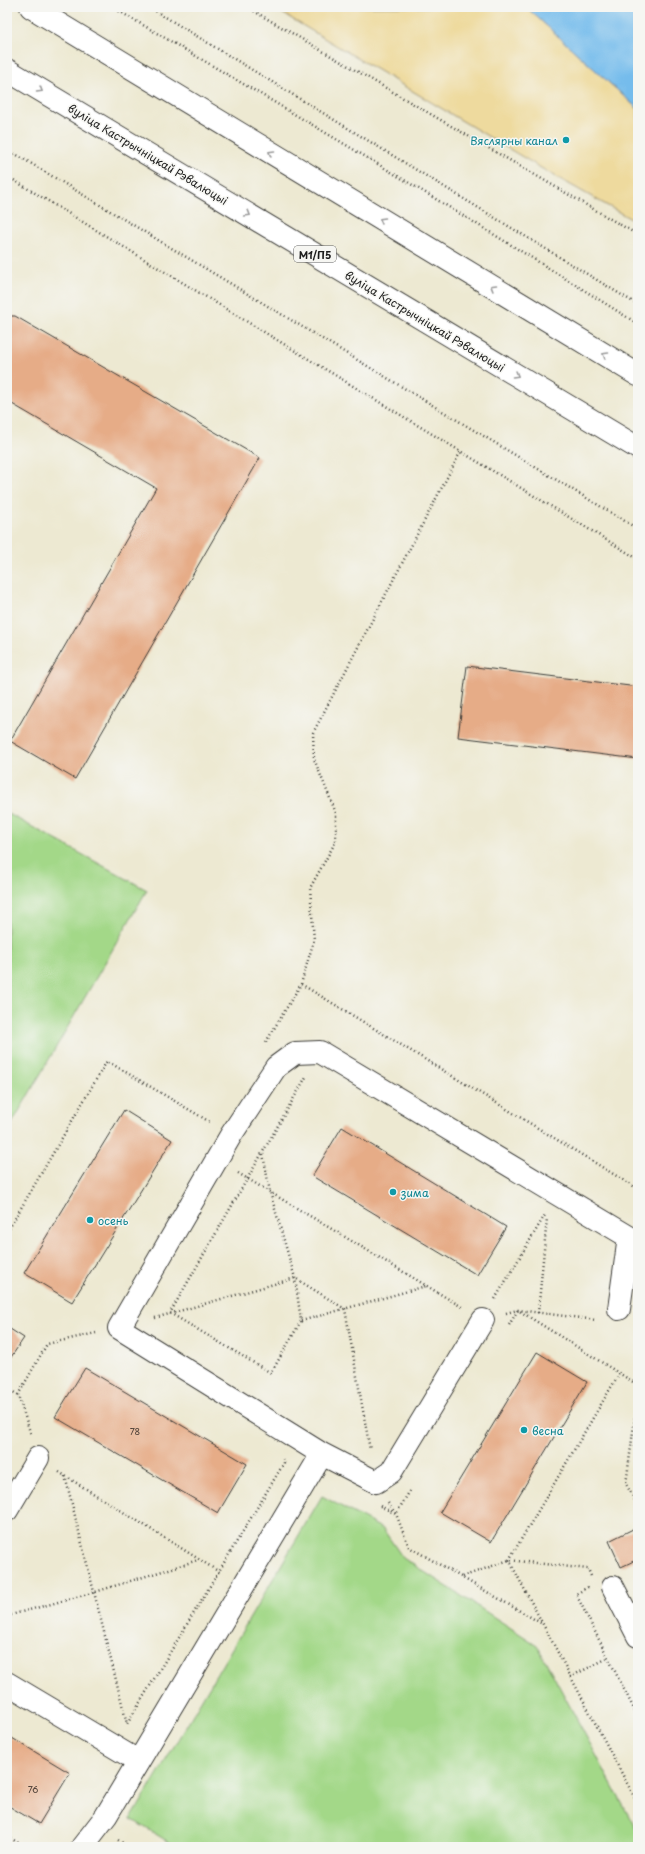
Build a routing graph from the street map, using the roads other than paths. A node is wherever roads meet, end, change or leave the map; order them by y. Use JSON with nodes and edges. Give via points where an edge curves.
{"nodes":[{"id":1,"x":31,"y":7,"type":"edge"},
{"id":2,"x":7,"y":70,"type":"edge"},
{"id":3,"x":638,"y":375,"type":"edge"},
{"id":4,"x":638,"y":448,"type":"edge"},
{"id":5,"x":619,"y":1309,"type":"dead end"},
{"id":6,"x":483,"y":1320,"type":"road end"},
{"id":7,"x":322,"y":1454,"type":"junction"},
{"id":8,"x":38,"y":1458,"type":"road end"},
{"id":9,"x":7,"y":1510,"type":"edge"},
{"id":10,"x":604,"y":1585,"type":"road end"},
{"id":11,"x":638,"y":1636,"type":"edge"},
{"id":12,"x":7,"y":1683,"type":"edge"},
{"id":13,"x":138,"y":1761,"type":"junction"},
{"id":14,"x":82,"y":1847,"type":"edge"}],
"edges":[{"from":3,"to":1,"type":"main road","one_way":true},
{"from":2,"to":4,"type":"main road","name":"вуліца Кастрычніцкай Рэвалюцыі","number":"М1/П5","one_way":true},
{"from":5,"to":7,"type":"main road","via":[[629,1237],[320,1052],[295,1053],[276,1067],[106,1331]]},
{"from":6,"to":7,"type":"main road","via":[[391,1472],[376,1482]]},
{"from":7,"to":13,"type":"main road"},
{"from":8,"to":9,"type":"main road"},
{"from":10,"to":11,"type":"main road"},
{"from":12,"to":13,"type":"main road"},
{"from":13,"to":14,"type":"main road","via":[[106,1816]]}]}
